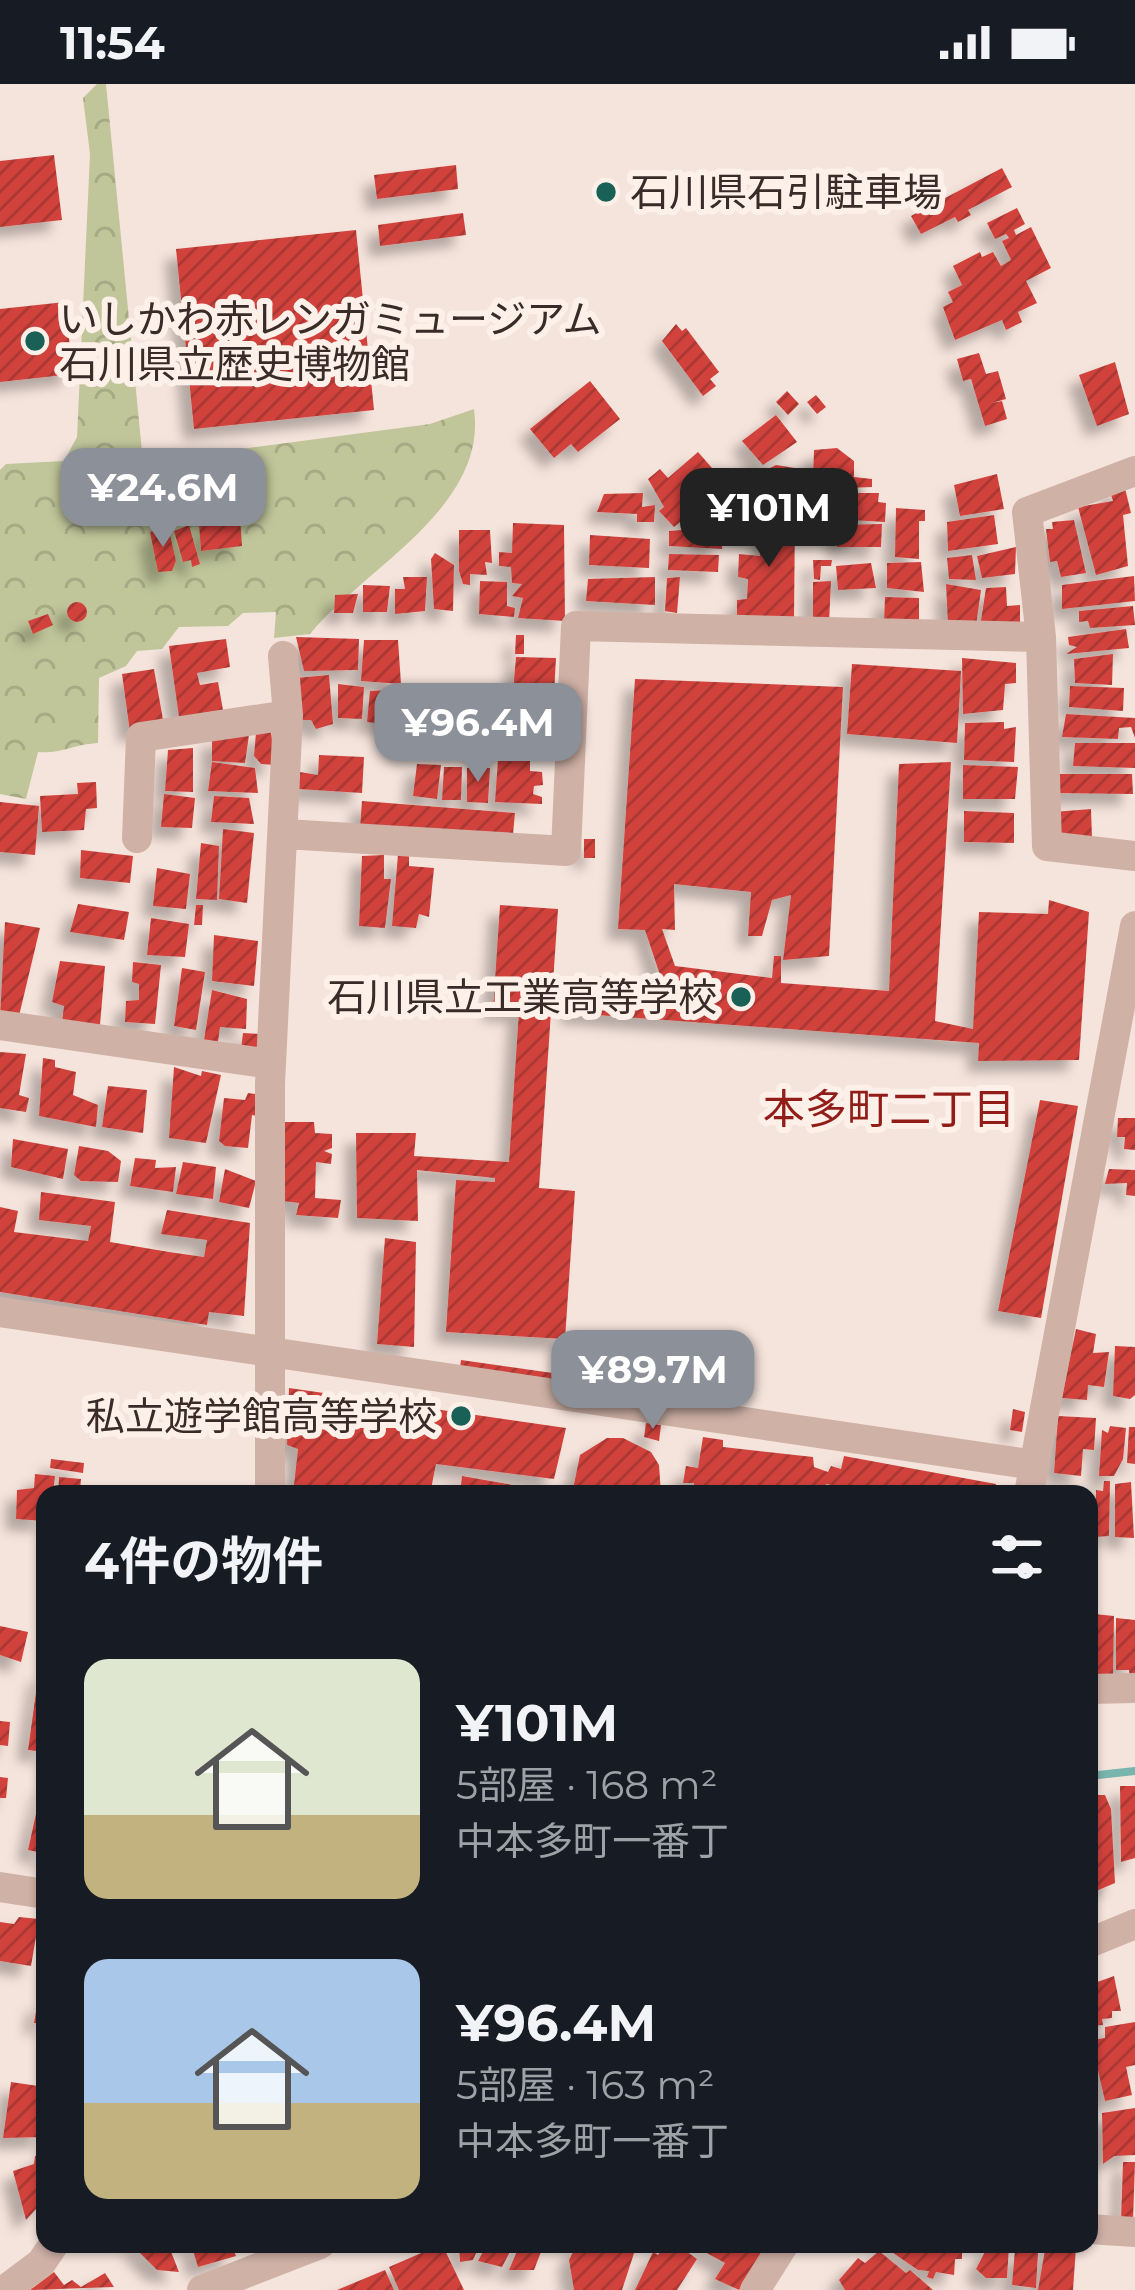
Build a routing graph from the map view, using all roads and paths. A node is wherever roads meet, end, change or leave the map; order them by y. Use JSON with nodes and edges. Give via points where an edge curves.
{"nodes":[{"id":1,"x":1135,"y":471,"type":"edge"},
{"id":2,"x":1041,"y":637,"type":"junction"},
{"id":3,"x":283,"y":656,"type":"dead end"},
{"id":4,"x":288,"y":715,"type":"junction"},
{"id":5,"x":285,"y":834,"type":"junction"},
{"id":6,"x":136,"y":838,"type":"dead end"},
{"id":7,"x":1135,"y":856,"type":"edge"},
{"id":8,"x":1135,"y":926,"type":"edge"},
{"id":9,"x":0,"y":1025,"type":"edge"},
{"id":10,"x":271,"y":1064,"type":"junction"},
{"id":11,"x":0,"y":1312,"type":"edge"},
{"id":12,"x":268,"y":1350,"type":"junction"},
{"id":13,"x":1032,"y":1480,"type":"edge"},
{"id":14,"x":270,"y":1485,"type":"edge"},
{"id":15,"x":1135,"y":1688,"type":"edge"},
{"id":16,"x":1098,"y":1689,"type":"edge"},
{"id":17,"x":0,"y":1887,"type":"edge"},
{"id":18,"x":36,"y":1893,"type":"edge"},
{"id":19,"x":1135,"y":1924,"type":"edge"},
{"id":20,"x":1098,"y":1939,"type":"edge"},
{"id":21,"x":1098,"y":2229,"type":"edge"},
{"id":22,"x":1135,"y":2231,"type":"edge"},
{"id":23,"x":48,"y":2253,"type":"edge"},
{"id":24,"x":297,"y":2253,"type":"edge"},
{"id":25,"x":778,"y":2253,"type":"edge"},
{"id":26,"x":5,"y":2290,"type":"edge"},
{"id":27,"x":202,"y":2290,"type":"edge"},
{"id":28,"x":755,"y":2290,"type":"edge"}],
"edges":[{"from":1,"to":2,"type":"street","via":[[1027,512]]},
{"from":2,"to":5,"type":"street","via":[[576,626],[566,851]]},
{"from":2,"to":7,"type":"street","via":[[1047,846]]},
{"from":3,"to":4,"type":"street"},
{"from":4,"to":5,"type":"street"},
{"from":4,"to":6,"type":"street","via":[[141,737]]},
{"from":5,"to":10,"type":"street"},
{"from":8,"to":13,"type":"street"},
{"from":9,"to":10,"type":"street"},
{"from":10,"to":12,"type":"street"},
{"from":11,"to":12,"type":"street"},
{"from":12,"to":13,"type":"street"},
{"from":12,"to":14,"type":"street"},
{"from":15,"to":16,"type":"street"},
{"from":17,"to":18,"type":"street"},
{"from":19,"to":20,"type":"street"},
{"from":21,"to":22,"type":"street"},
{"from":23,"to":26,"type":"street"},
{"from":24,"to":27,"type":"street"},
{"from":25,"to":28,"type":"street"}]}
